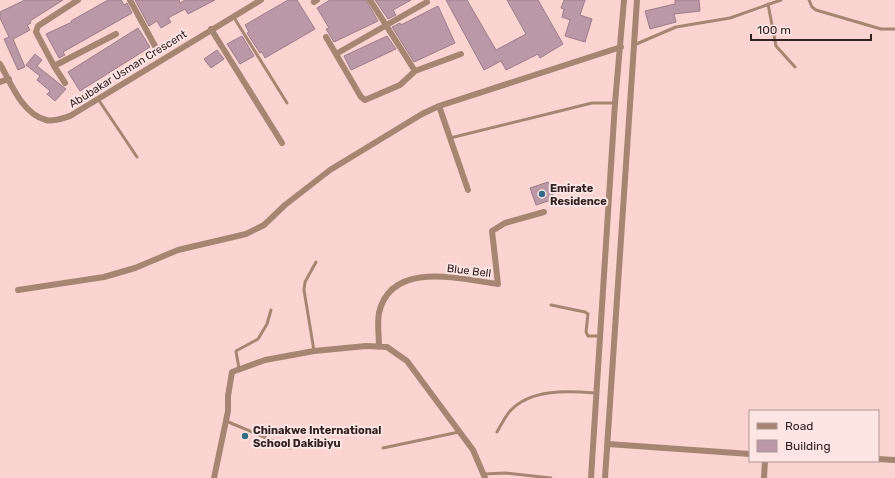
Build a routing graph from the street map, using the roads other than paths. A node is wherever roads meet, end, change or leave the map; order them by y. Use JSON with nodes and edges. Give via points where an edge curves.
{"nodes":[{"id":1,"x":78,"y":0,"type":"edge"},
{"id":2,"x":130,"y":0,"type":"edge"},
{"id":3,"x":261,"y":0,"type":"edge"},
{"id":4,"x":370,"y":0,"type":"edge"},
{"id":5,"x":624,"y":0,"type":"edge"},
{"id":6,"x":637,"y":0,"type":"edge"},
{"id":7,"x":781,"y":0,"type":"edge"},
{"id":8,"x":809,"y":0,"type":"edge"},
{"id":9,"x":427,"y":2,"type":"dead end"},
{"id":10,"x":768,"y":4,"type":"junction"},
{"id":11,"x":233,"y":16,"type":"junction"},
{"id":12,"x":386,"y":24,"type":"junction"},
{"id":13,"x":211,"y":29,"type":"junction"},
{"id":14,"x":895,"y":29,"type":"edge"},
{"id":15,"x":116,"y":34,"type":"dead end"},
{"id":16,"x":326,"y":37,"type":"dead end"},
{"id":17,"x":634,"y":45,"type":"junction"},
{"id":18,"x":155,"y":46,"type":"dead end"},
{"id":19,"x":621,"y":47,"type":"junction"},
{"id":20,"x":336,"y":54,"type":"junction"},
{"id":21,"x":461,"y":54,"type":"dead end"},
{"id":22,"x":0,"y":64,"type":"edge"},
{"id":23,"x":54,"y":66,"type":"junction"},
{"id":24,"x":795,"y":67,"type":"dead end"},
{"id":25,"x":415,"y":71,"type":"junction"},
{"id":26,"x":8,"y":79,"type":"junction"},
{"id":27,"x":0,"y":82,"type":"edge"},
{"id":28,"x":65,"y":83,"type":"dead end"},
{"id":29,"x":98,"y":99,"type":"junction"},
{"id":30,"x":287,"y":103,"type":"dead end"},
{"id":31,"x":615,"y":104,"type":"junction"},
{"id":32,"x":439,"y":106,"type":"junction"},
{"id":33,"x":450,"y":138,"type":"junction"},
{"id":34,"x":282,"y":143,"type":"dead end"},
{"id":35,"x":137,"y":157,"type":"dead end"},
{"id":36,"x":468,"y":190,"type":"dead end"},
{"id":37,"x":544,"y":212,"type":"dead end"},
{"id":38,"x":316,"y":262,"type":"dead end"},
{"id":39,"x":18,"y":290,"type":"dead end"},
{"id":40,"x":551,"y":305,"type":"dead end"},
{"id":41,"x":271,"y":310,"type":"dead end"},
{"id":42,"x":602,"y":336,"type":"junction"},
{"id":43,"x":379,"y":347,"type":"junction"},
{"id":44,"x":314,"y":350,"type":"junction"},
{"id":45,"x":239,"y":369,"type":"junction"},
{"id":46,"x":597,"y":393,"type":"junction"},
{"id":47,"x":226,"y":421,"type":"junction"},
{"id":48,"x":459,"y":432,"type":"junction"},
{"id":49,"x":497,"y":432,"type":"dead end"},
{"id":50,"x":608,"y":444,"type":"junction"},
{"id":51,"x":290,"y":448,"type":"dead end"},
{"id":52,"x":383,"y":448,"type":"dead end"},
{"id":53,"x":749,"y":454,"type":"edge"},
{"id":54,"x":879,"y":459,"type":"edge"},
{"id":55,"x":895,"y":460,"type":"edge"},
{"id":56,"x":765,"y":462,"type":"edge"},
{"id":57,"x":485,"y":476,"type":"edge"},
{"id":58,"x":214,"y":478,"type":"edge"},
{"id":59,"x":551,"y":478,"type":"edge"},
{"id":60,"x":591,"y":478,"type":"edge"},
{"id":61,"x":605,"y":478,"type":"edge"},
{"id":62,"x":764,"y":478,"type":"edge"}],
"edges":[{"from":1,"to":23,"type":"street","via":[[38,26],[36,32],[39,40]]},
{"from":2,"to":18,"type":"street"},
{"from":3,"to":11,"type":"street","name":"Abubakar Usman Crescent"},
{"from":4,"to":12,"type":"street"},
{"from":5,"to":19,"type":"street"},
{"from":6,"to":17,"type":"street"},
{"from":7,"to":10,"type":"lane"},
{"from":8,"to":14,"type":"lane","via":[[816,10],[881,30]]},
{"from":9,"to":12,"type":"street"},
{"from":10,"to":17,"type":"lane","via":[[730,18],[676,27]]},
{"from":10,"to":24,"type":"lane","via":[[776,46]]},
{"from":11,"to":13,"type":"street","name":"Abubakar Usman Crescent"},
{"from":11,"to":30,"type":"lane"},
{"from":12,"to":20,"type":"street"},
{"from":12,"to":25,"type":"street"},
{"from":13,"to":29,"type":"street","name":"Abubakar Usman Crescent"},
{"from":13,"to":34,"type":"street"},
{"from":15,"to":23,"type":"street"},
{"from":16,"to":20,"type":"street"},
{"from":17,"to":50,"type":"street"},
{"from":19,"to":31,"type":"street"},
{"from":19,"to":32,"type":"street"},
{"from":20,"to":25,"type":"street","via":[[365,100],[400,85]]},
{"from":21,"to":25,"type":"street"},
{"from":22,"to":26,"type":"street","name":"Abubakar Usman Crescent"},
{"from":23,"to":28,"type":"street"},
{"from":26,"to":27,"type":"street"},
{"from":26,"to":29,"type":"street","name":"Abubakar Usman Crescent","via":[[23,104],[46,120],[70,116]]},
{"from":29,"to":35,"type":"lane"},
{"from":31,"to":33,"type":"lane","via":[[592,103]]},
{"from":31,"to":42,"type":"street"},
{"from":32,"to":33,"type":"street"},
{"from":32,"to":39,"type":"street","via":[[330,170],[264,225],[246,234],[178,250],[135,268],[104,277]]},
{"from":33,"to":36,"type":"street"},
{"from":37,"to":43,"type":"street","name":"Blue Bell","via":[[505,223],[492,231],[498,284],[428,276],[405,280],[388,292],[379,313]]},
{"from":38,"to":44,"type":"lane","via":[[305,282],[304,290]]},
{"from":40,"to":42,"type":"lane","via":[[585,312],[588,314],[588,336]]},
{"from":41,"to":45,"type":"lane","via":[[268,324],[258,339],[236,351]]},
{"from":42,"to":46,"type":"street"},
{"from":43,"to":44,"type":"street"},
{"from":43,"to":48,"type":"street","via":[[387,347],[407,361]]},
{"from":44,"to":45,"type":"street","via":[[266,360]]},
{"from":45,"to":47,"type":"street","via":[[232,372]]},
{"from":46,"to":49,"type":"lane","via":[[570,391],[527,398],[511,410]]},
{"from":46,"to":60,"type":"street"},
{"from":47,"to":51,"type":"lane"},
{"from":47,"to":58,"type":"street"},
{"from":48,"to":52,"type":"lane"},
{"from":48,"to":57,"type":"street","via":[[473,450]]},
{"from":50,"to":53,"type":"street"},
{"from":50,"to":61,"type":"street"},
{"from":54,"to":55,"type":"street"},
{"from":56,"to":62,"type":"street"},
{"from":57,"to":59,"type":"lane","via":[[505,473]]}]}
